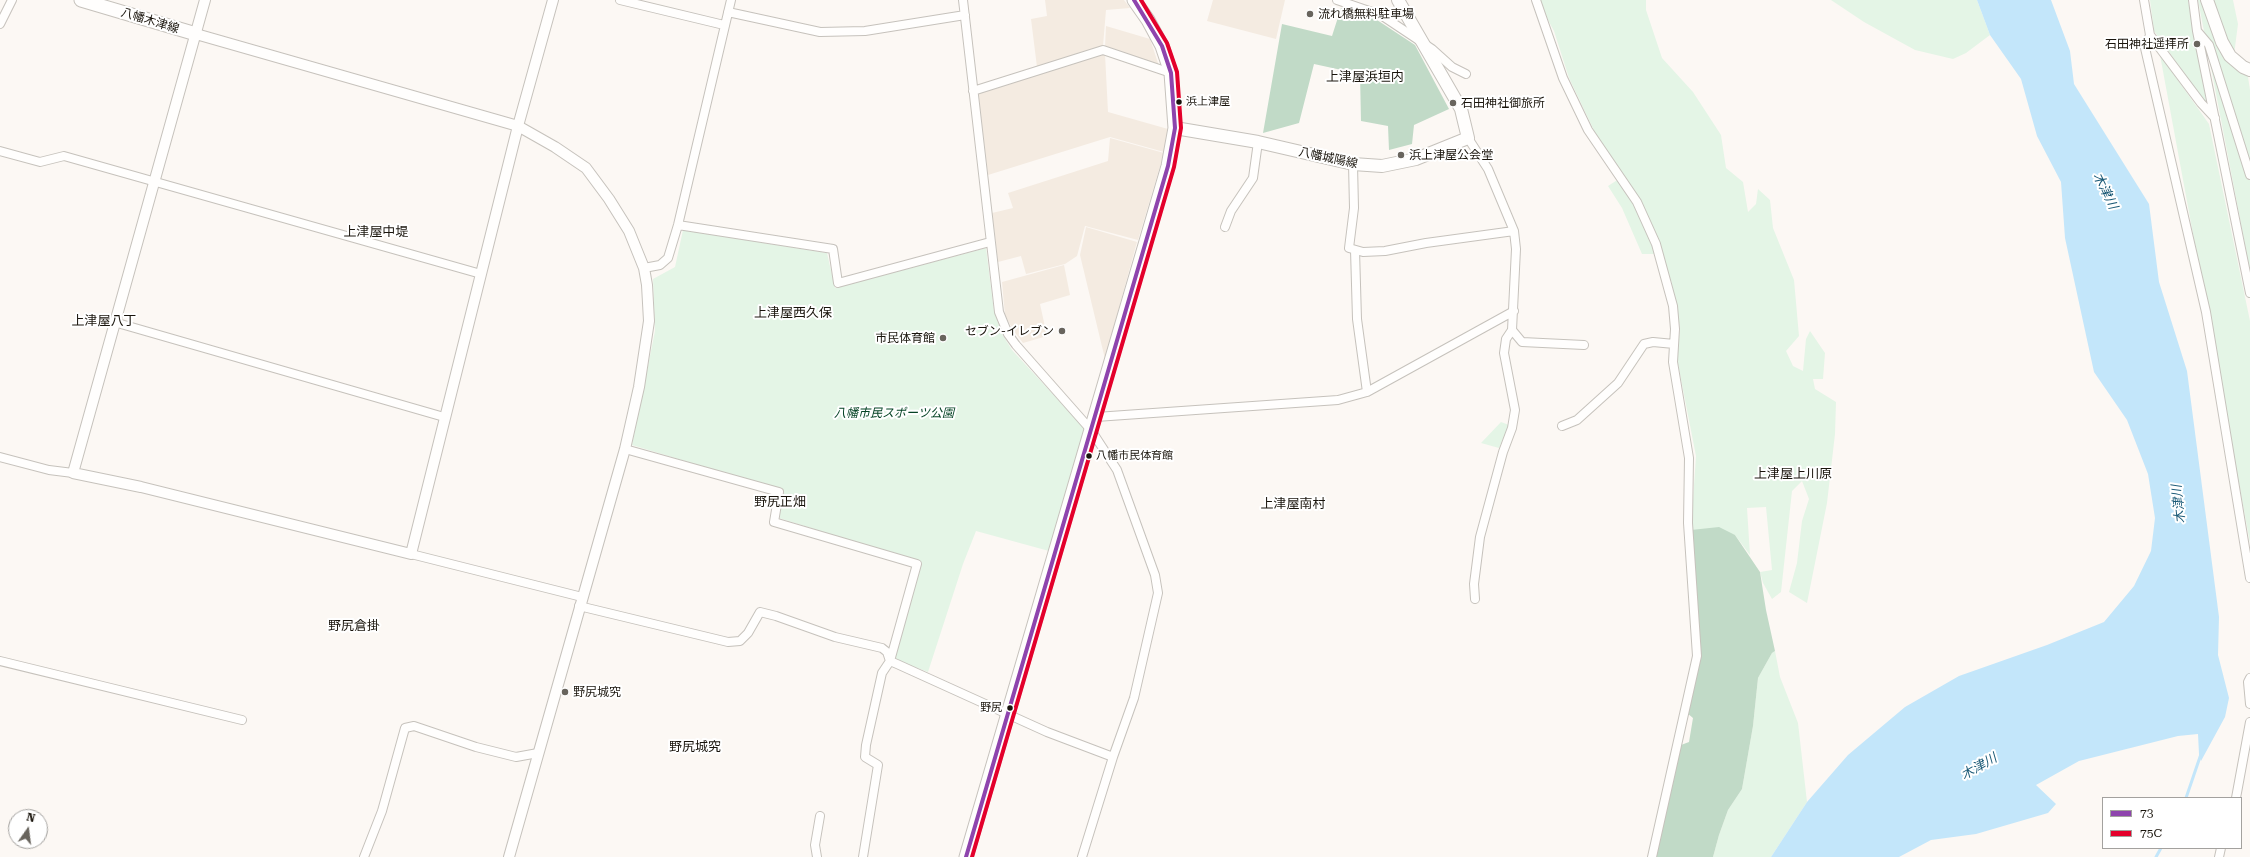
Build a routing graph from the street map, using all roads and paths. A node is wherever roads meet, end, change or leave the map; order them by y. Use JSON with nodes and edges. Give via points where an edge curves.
{"nodes":[{"id":1,"x":12,"y":0,"type":"edge"},
{"id":2,"x":80,"y":0,"type":"edge"},
{"id":3,"x":205,"y":0,"type":"edge"},
{"id":4,"x":553,"y":0,"type":"edge"},
{"id":5,"x":620,"y":0,"type":"edge"},
{"id":6,"x":731,"y":0,"type":"edge"},
{"id":7,"x":963,"y":0,"type":"edge"},
{"id":8,"x":1134,"y":0,"type":"edge"},
{"id":9,"x":1337,"y":0,"type":"edge"},
{"id":10,"x":1398,"y":0,"type":"edge"},
{"id":11,"x":1536,"y":0,"type":"edge"},
{"id":12,"x":2144,"y":0,"type":"edge"},
{"id":13,"x":2193,"y":0,"type":"edge"},
{"id":14,"x":2207,"y":0,"type":"edge"},
{"id":15,"x":728,"y":12,"type":"junction"},
{"id":16,"x":965,"y":15,"type":"junction"},
{"id":17,"x":0,"y":24,"type":"edge"},
{"id":18,"x":724,"y":25,"type":"junction"},
{"id":19,"x":2197,"y":31,"type":"junction"},
{"id":20,"x":196,"y":34,"type":"junction"},
{"id":21,"x":2150,"y":35,"type":"junction"},
{"id":22,"x":1420,"y":40,"type":"junction"},
{"id":23,"x":2250,"y":70,"type":"edge"},
{"id":24,"x":1171,"y":73,"type":"junction"},
{"id":25,"x":1466,"y":74,"type":"dead end"},
{"id":26,"x":973,"y":91,"type":"junction"},
{"id":27,"x":2216,"y":118,"type":"junction"},
{"id":28,"x":518,"y":126,"type":"junction"},
{"id":29,"x":1175,"y":128,"type":"junction"},
{"id":30,"x":1468,"y":138,"type":"junction"},
{"id":31,"x":1258,"y":142,"type":"junction"},
{"id":32,"x":0,"y":151,"type":"edge"},
{"id":33,"x":1353,"y":164,"type":"junction"},
{"id":34,"x":2250,"y":175,"type":"edge"},
{"id":35,"x":153,"y":181,"type":"junction"},
{"id":36,"x":678,"y":225,"type":"junction"},
{"id":37,"x":1225,"y":228,"type":"dead end"},
{"id":38,"x":1514,"y":231,"type":"junction"},
{"id":39,"x":990,"y":242,"type":"junction"},
{"id":40,"x":1355,"y":250,"type":"junction"},
{"id":41,"x":644,"y":268,"type":"junction"},
{"id":42,"x":481,"y":274,"type":"junction"},
{"id":43,"x":2250,"y":293,"type":"edge"},
{"id":44,"x":1514,"y":311,"type":"junction"},
{"id":45,"x":114,"y":322,"type":"junction"},
{"id":46,"x":1512,"y":330,"type":"junction"},
{"id":47,"x":1674,"y":344,"type":"junction"},
{"id":48,"x":1584,"y":345,"type":"dead end"},
{"id":49,"x":1367,"y":392,"type":"junction"},
{"id":50,"x":1096,"y":416,"type":"junction"},
{"id":51,"x":444,"y":417,"type":"junction"},
{"id":52,"x":1562,"y":426,"type":"dead end"},
{"id":53,"x":1091,"y":430,"type":"junction"},
{"id":54,"x":625,"y":449,"type":"junction"},
{"id":55,"x":0,"y":457,"type":"edge"},
{"id":56,"x":73,"y":473,"type":"junction"},
{"id":57,"x":411,"y":554,"type":"junction"},
{"id":58,"x":2250,"y":578,"type":"edge"},
{"id":59,"x":1475,"y":599,"type":"dead end"},
{"id":60,"x":581,"y":601,"type":"junction"},
{"id":61,"x":0,"y":661,"type":"edge"},
{"id":62,"x":890,"y":661,"type":"junction"},
{"id":63,"x":2250,"y":678,"type":"edge"},
{"id":64,"x":2250,"y":704,"type":"edge"},
{"id":65,"x":1007,"y":714,"type":"junction"},
{"id":66,"x":242,"y":720,"type":"dead end"},
{"id":67,"x":2250,"y":722,"type":"edge"},
{"id":68,"x":538,"y":753,"type":"junction"},
{"id":69,"x":1113,"y":757,"type":"junction"},
{"id":70,"x":2236,"y":797,"type":"edge"},
{"id":71,"x":820,"y":816,"type":"dead end"},
{"id":72,"x":364,"y":857,"type":"edge"},
{"id":73,"x":509,"y":857,"type":"edge"},
{"id":74,"x":817,"y":857,"type":"edge"},
{"id":75,"x":863,"y":857,"type":"edge"},
{"id":76,"x":966,"y":857,"type":"edge"},
{"id":77,"x":1082,"y":857,"type":"edge"},
{"id":78,"x":1652,"y":857,"type":"edge"}],
"edges":[{"from":1,"to":17,"type":"street"},
{"from":2,"to":20,"type":"main road","name":"八幡木津線"},
{"from":3,"to":20,"type":"street"},
{"from":4,"to":28,"type":"street"},
{"from":5,"to":18,"type":"street"},
{"from":6,"to":15,"type":"street"},
{"from":7,"to":16,"type":"street"},
{"from":8,"to":24,"type":"main road","via":[[1162,46]]},
{"from":9,"to":22,"type":"street","via":[[1381,15]]},
{"from":10,"to":22,"type":"main road"},
{"from":11,"to":47,"type":"street","via":[[1563,78],[1588,130],[1637,202],[1656,244],[1673,306]]},
{"from":12,"to":21,"type":"street"},
{"from":13,"to":19,"type":"street"},
{"from":14,"to":23,"type":"main road","via":[[2222,42],[2230,56],[2242,67]]},
{"from":15,"to":16,"type":"street","via":[[820,32],[865,31]]},
{"from":15,"to":18,"type":"street"},
{"from":16,"to":26,"type":"street"},
{"from":18,"to":36,"type":"street"},
{"from":19,"to":27,"type":"street"},
{"from":19,"to":34,"type":"street","via":[[2209,45]]},
{"from":20,"to":28,"type":"street"},
{"from":20,"to":35,"type":"street"},
{"from":21,"to":27,"type":"street","via":[[2201,103]]},
{"from":21,"to":58,"type":"street","via":[[2145,48],[2206,312]]},
{"from":22,"to":25,"type":"street","via":[[1452,67]]},
{"from":22,"to":30,"type":"main road","via":[[1461,109]]},
{"from":24,"to":26,"type":"street","via":[[1103,50]]},
{"from":24,"to":29,"type":"main road"},
{"from":26,"to":39,"type":"street"},
{"from":27,"to":43,"type":"street"},
{"from":28,"to":41,"type":"street","via":[[586,168],[629,231]]},
{"from":28,"to":42,"type":"street"},
{"from":29,"to":31,"type":"main road","name":"八幡城陽線"},
{"from":29,"to":50,"type":"main road","via":[[1168,166]]},
{"from":30,"to":33,"type":"main road","name":"八幡城陽線","via":[[1416,159],[1382,166]]},
{"from":30,"to":38,"type":"street","via":[[1488,169]]},
{"from":31,"to":33,"type":"main road","name":"八幡城陽線"},
{"from":31,"to":37,"type":"street","via":[[1253,178],[1231,211]]},
{"from":32,"to":35,"type":"street","via":[[40,162],[64,156]]},
{"from":33,"to":40,"type":"street","via":[[1354,208],[1349,248]]},
{"from":35,"to":42,"type":"street"},
{"from":35,"to":45,"type":"street"},
{"from":36,"to":39,"type":"street","via":[[833,249],[838,283]]},
{"from":36,"to":41,"type":"street","via":[[668,258],[660,265]]},
{"from":38,"to":40,"type":"street","via":[[1385,251]]},
{"from":38,"to":44,"type":"street"},
{"from":39,"to":53,"type":"street","via":[[999,312],[1008,334],[1024,356]]},
{"from":40,"to":49,"type":"street","via":[[1356,319]]},
{"from":41,"to":54,"type":"street","via":[[649,321],[639,387]]},
{"from":42,"to":51,"type":"street"},
{"from":44,"to":46,"type":"street"},
{"from":44,"to":49,"type":"street"},
{"from":45,"to":51,"type":"street"},
{"from":45,"to":56,"type":"street"},
{"from":46,"to":48,"type":"street","via":[[1522,342]]},
{"from":46,"to":59,"type":"street","via":[[1506,339],[1504,352],[1515,410],[1480,537],[1474,584]]},
{"from":47,"to":52,"type":"street","via":[[1644,344],[1618,383],[1577,420]]},
{"from":47,"to":78,"type":"street","via":[[1673,362],[1689,458],[1688,523],[1697,656]]},
{"from":49,"to":50,"type":"street","via":[[1338,400]]},
{"from":50,"to":53,"type":"main road"},
{"from":51,"to":57,"type":"street"},
{"from":53,"to":65,"type":"main road"},
{"from":53,"to":69,"type":"street","via":[[1117,470],[1155,575],[1158,593],[1134,698]]},
{"from":54,"to":60,"type":"street"},
{"from":54,"to":62,"type":"street","via":[[780,492],[774,522],[917,564]]},
{"from":55,"to":56,"type":"street","via":[[48,470]]},
{"from":56,"to":57,"type":"street","via":[[141,487]]},
{"from":57,"to":60,"type":"street"},
{"from":60,"to":62,"type":"street","via":[[728,642],[740,641],[760,612],[835,637],[882,648],[887,652]]},
{"from":60,"to":68,"type":"street"},
{"from":61,"to":66,"type":"street"},
{"from":62,"to":65,"type":"street"},
{"from":62,"to":75,"type":"street","via":[[882,673],[866,745],[865,757],[878,765]]},
{"from":63,"to":64,"type":"street"},
{"from":65,"to":69,"type":"street"},
{"from":65,"to":76,"type":"main road"},
{"from":67,"to":70,"type":"street"},
{"from":68,"to":72,"type":"street","via":[[516,756],[414,726],[405,728],[382,811]]},
{"from":68,"to":73,"type":"street"},
{"from":69,"to":77,"type":"street"},
{"from":71,"to":74,"type":"street","via":[[815,844]]}]}
